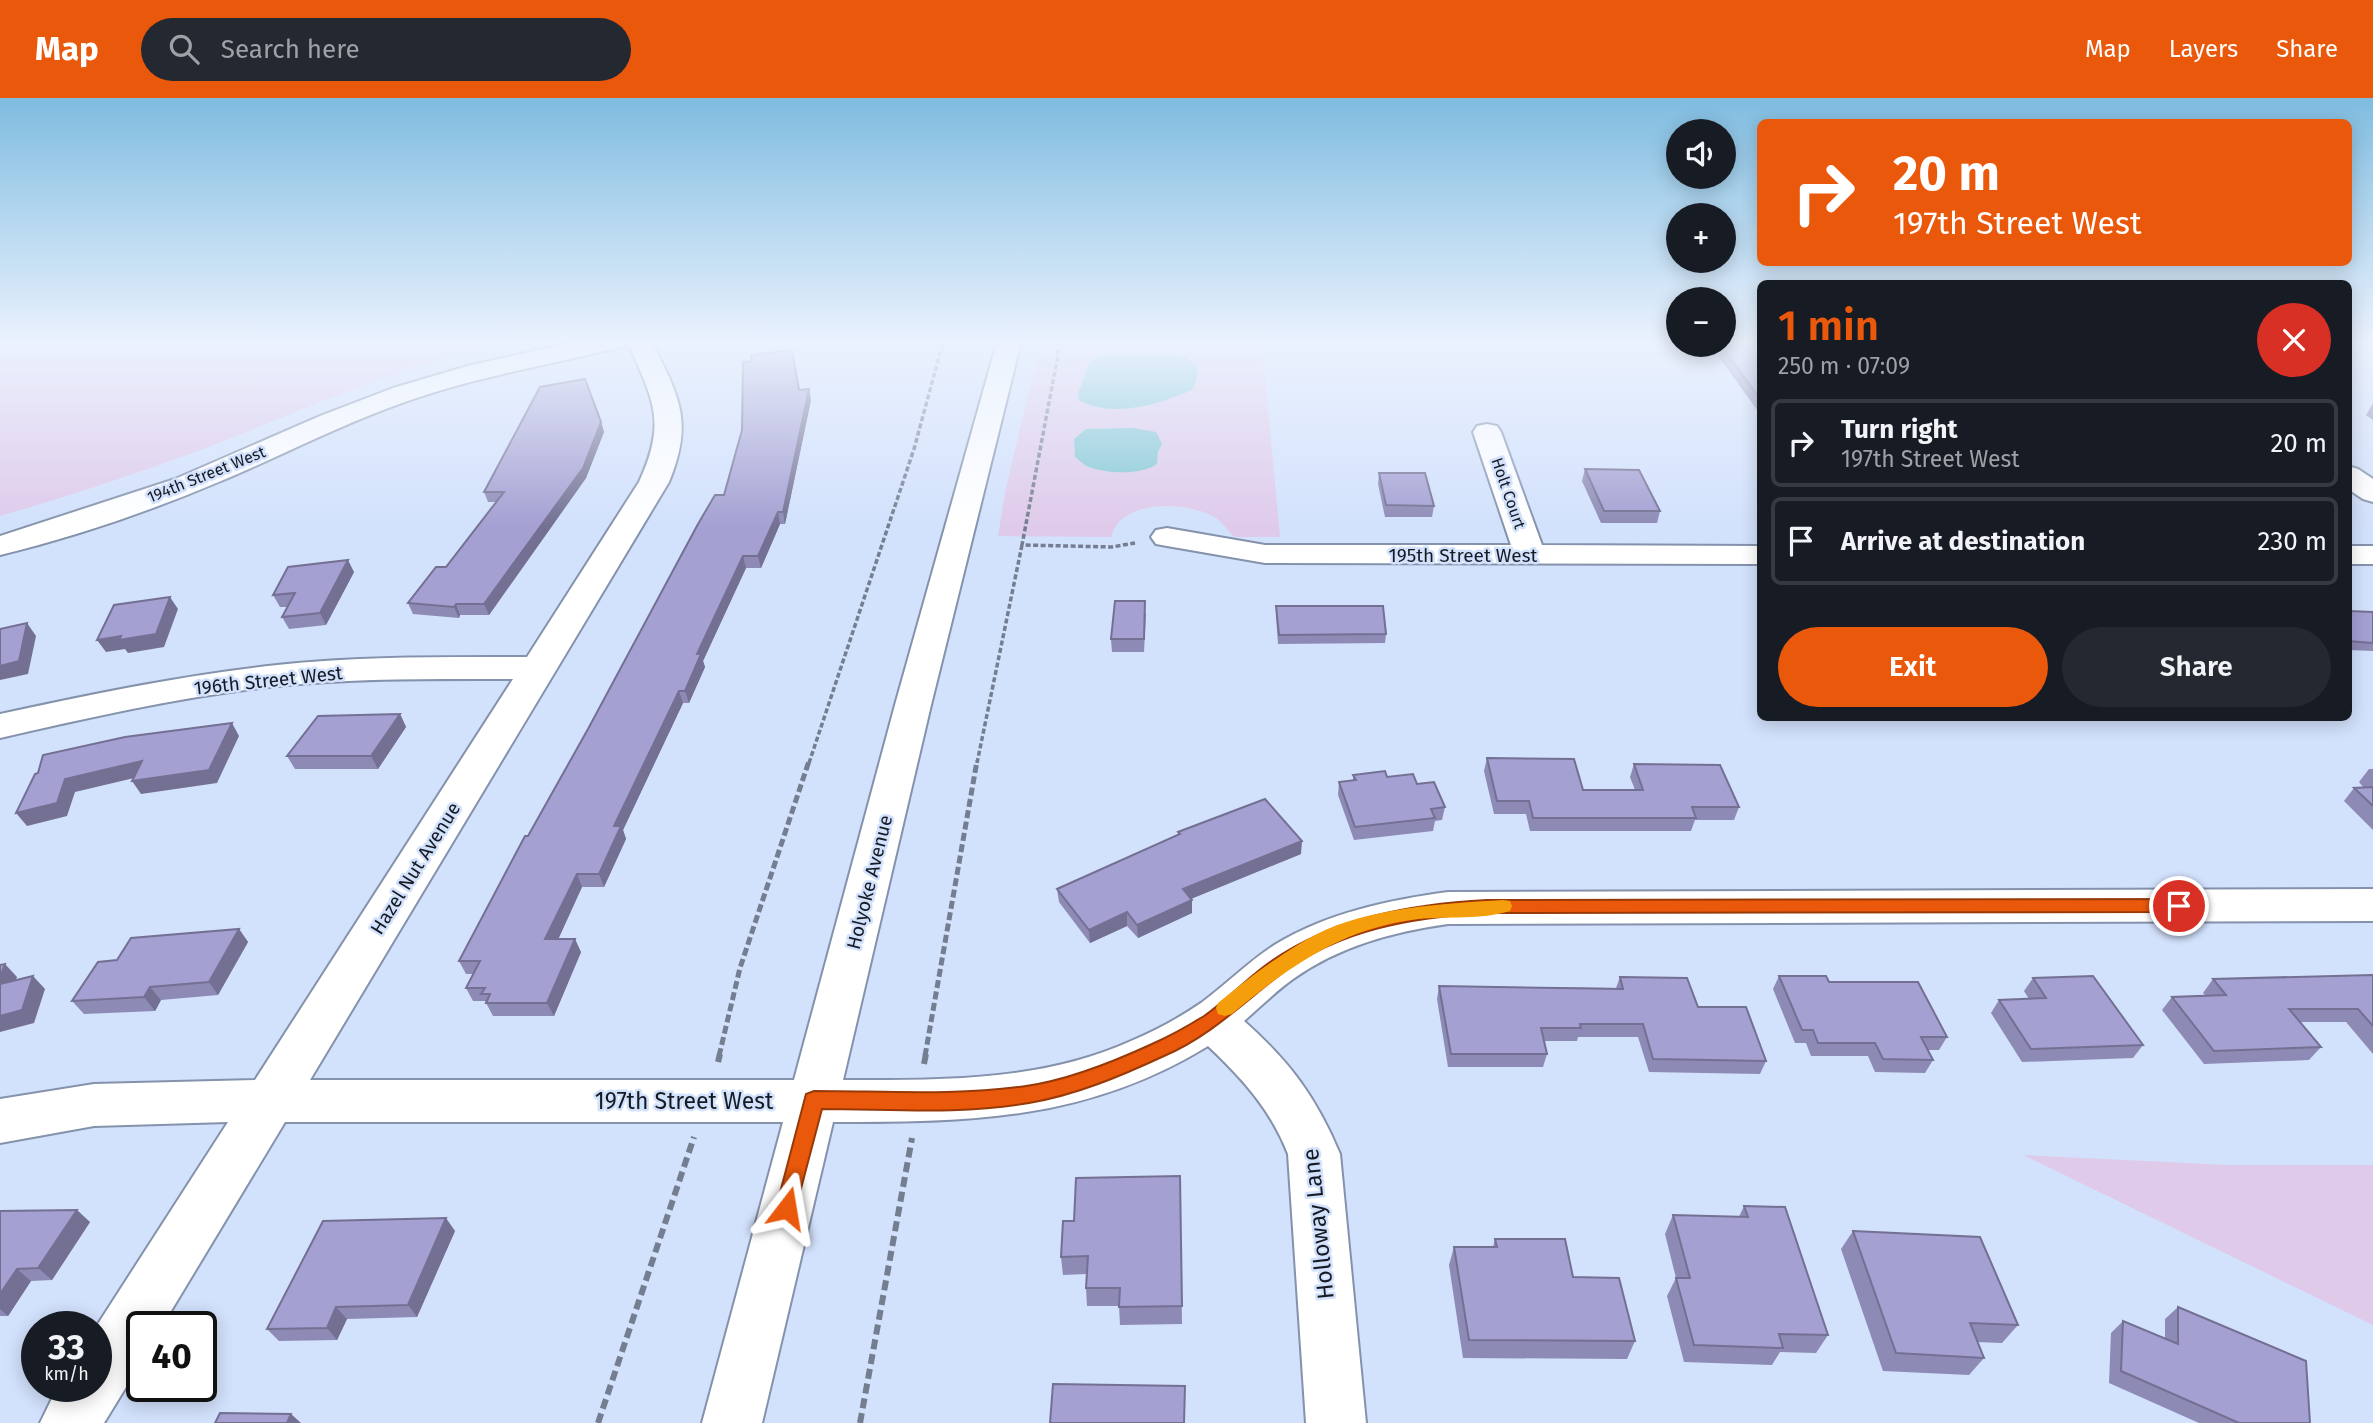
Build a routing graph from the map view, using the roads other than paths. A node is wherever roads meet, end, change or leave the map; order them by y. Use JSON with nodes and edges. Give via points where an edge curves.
{"nodes":[{"id":1,"x":376,"y":404,"type":"edge"},
{"id":2,"x":665,"y":404,"type":"edge"},
{"id":3,"x":993,"y":404,"type":"edge"},
{"id":4,"x":1488,"y":432,"type":"dead end"},
{"id":5,"x":2352,"y":478,"type":"edge"},
{"id":6,"x":2373,"y":493,"type":"edge"},
{"id":7,"x":1167,"y":537,"type":"road end"},
{"id":8,"x":0,"y":546,"type":"edge"},
{"id":9,"x":1530,"y":555,"type":"junction"},
{"id":10,"x":1757,"y":555,"type":"edge"},
{"id":11,"x":2352,"y":555,"type":"edge"},
{"id":12,"x":2373,"y":555,"type":"edge"},
{"id":13,"x":539,"y":668,"type":"junction"},
{"id":14,"x":0,"y":726,"type":"edge"},
{"id":15,"x":2373,"y":905,"type":"edge"},
{"id":16,"x":1211,"y":1021,"type":"junction"},
{"id":17,"x":814,"y":1100,"type":"junction"},
{"id":18,"x":269,"y":1101,"type":"junction"},
{"id":19,"x":0,"y":1121,"type":"edge"},
{"id":20,"x":112,"y":1355,"type":"edge"},
{"id":21,"x":83,"y":1402,"type":"edge"},
{"id":22,"x":70,"y":1423,"type":"edge"},
{"id":23,"x":732,"y":1423,"type":"edge"},
{"id":24,"x":1336,"y":1423,"type":"edge"}],
"edges":[{"from":1,"to":8,"type":"street","name":"194th Street West","via":[[183,486]]},
{"from":2,"to":13,"type":"street","name":"Hazel Nut Avenue","via":[[671,432],[667,455]]},
{"from":3,"to":17,"type":"street","name":"Holyoke Avenue"},
{"from":4,"to":9,"type":"street","name":"Holt Court"},
{"from":5,"to":6,"type":"street"},
{"from":7,"to":9,"type":"street","name":"195th Street West","via":[[1265,554]]},
{"from":9,"to":10,"type":"street","name":"195th Street West"},
{"from":11,"to":12,"type":"street"},
{"from":13,"to":14,"type":"street","name":"196th Street West","via":[[422,668],[243,680]]},
{"from":13,"to":18,"type":"street","name":"Hazel Nut Avenue"},
{"from":15,"to":16,"type":"street","name":"197th Street West","via":[[1448,908],[1392,917],[1323,939],[1276,967]]},
{"from":16,"to":17,"type":"street","name":"197th Street West","via":[[1160,1050],[1075,1084],[1029,1094],[986,1100]]},
{"from":16,"to":24,"type":"street","name":"Holloway Lane","via":[[1282,1087],[1314,1154]]},
{"from":17,"to":18,"type":"street","name":"197th Street West"},
{"from":17,"to":23,"type":"street","name":"Holyoke Avenue"},
{"from":18,"to":19,"type":"street","name":"197th Street West","via":[[94,1105]]},
{"from":18,"to":20,"type":"street","name":"Hazel Nut Avenue"},
{"from":21,"to":22,"type":"street"}]}
